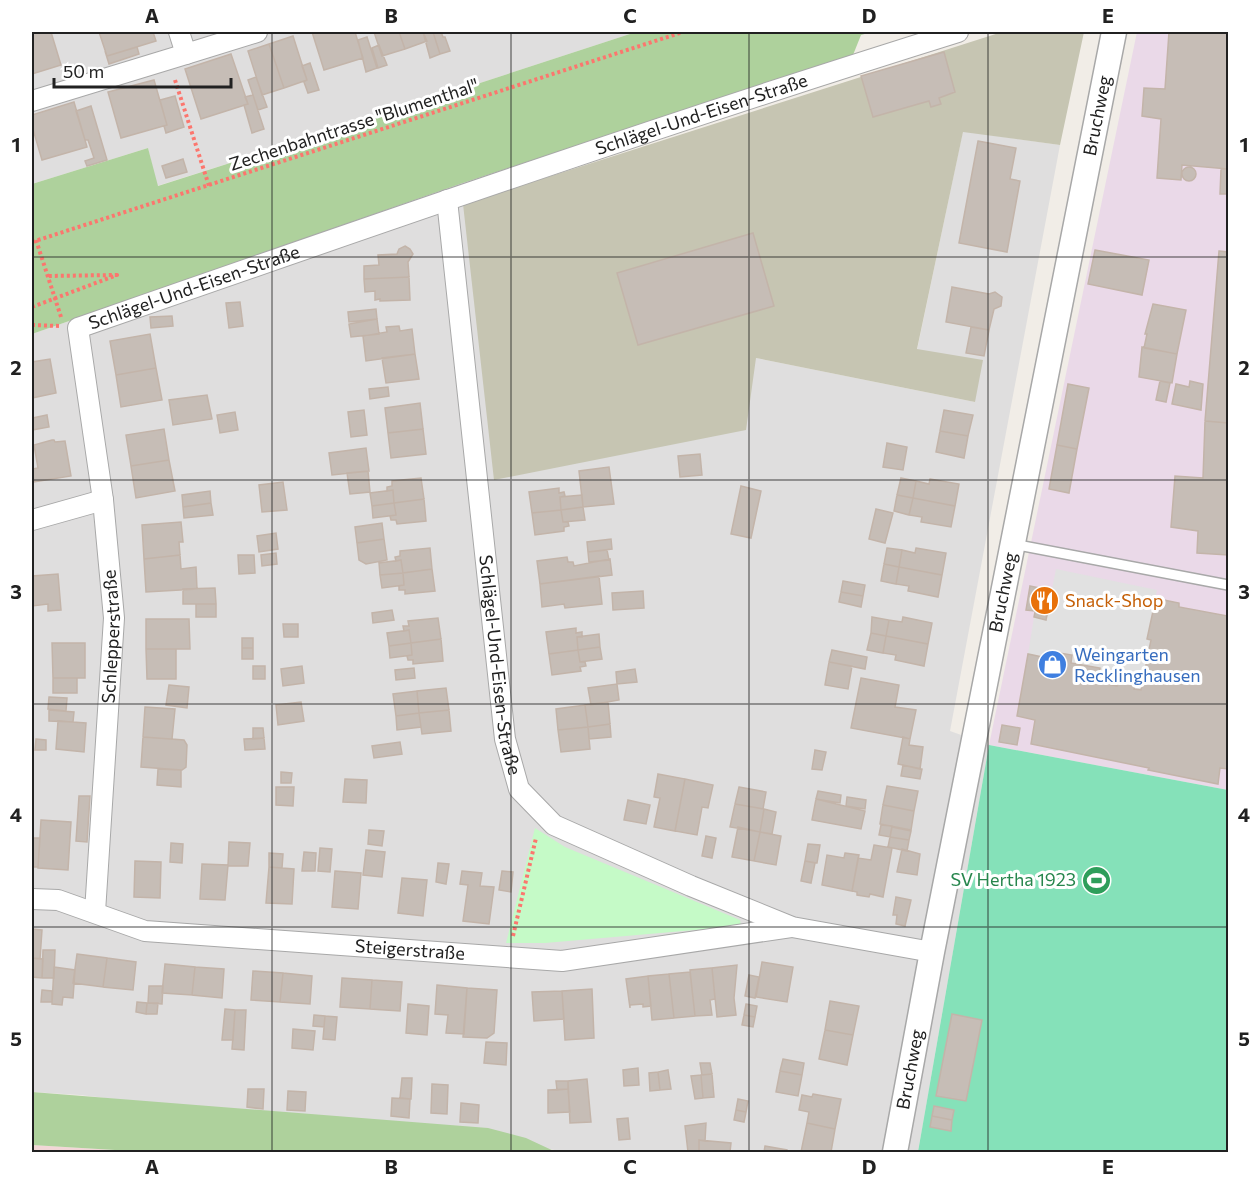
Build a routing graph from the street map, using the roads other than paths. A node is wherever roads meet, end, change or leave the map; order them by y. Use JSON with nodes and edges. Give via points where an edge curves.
{"nodes":[{"id":1,"x":178,"y":32,"type":"edge"},
{"id":2,"x":257,"y":32,"type":"edge"},
{"id":3,"x":958,"y":32,"type":"edge"},
{"id":4,"x":1114,"y":32,"type":"edge"},
{"id":5,"x":177,"y":57,"type":"junction"},
{"id":6,"x":32,"y":101,"type":"edge"},
{"id":7,"x":447,"y":200,"type":"junction"},
{"id":8,"x":78,"y":328,"type":"joint"},
{"id":9,"x":103,"y":500,"type":"junction"},
{"id":10,"x":32,"y":520,"type":"edge"},
{"id":11,"x":1012,"y":544,"type":"junction"},
{"id":12,"x":1228,"y":585,"type":"edge"},
{"id":13,"x":32,"y":899,"type":"edge"},
{"id":14,"x":95,"y":912,"type":"junction"},
{"id":15,"x":792,"y":927,"type":"junction"},
{"id":16,"x":932,"y":952,"type":"junction"},
{"id":17,"x":895,"y":1152,"type":"edge"}],
"edges":[{"from":1,"to":5,"type":"street"},
{"from":2,"to":5,"type":"street"},
{"from":3,"to":7,"type":"street","name":"Schlägel-Und-Eisen-Straße"},
{"from":4,"to":11,"type":"street","name":"Bruchweg"},
{"from":5,"to":6,"type":"street"},
{"from":7,"to":8,"type":"street","name":"Schlägel-Und-Eisen-Straße"},
{"from":7,"to":15,"type":"street","name":"Schlägel-Und-Eisen-Straße","via":[[505,739],[519,789],[554,825]]},
{"from":8,"to":9,"type":"street","name":"Schlepperstraße"},
{"from":9,"to":10,"type":"street"},
{"from":9,"to":14,"type":"street","name":"Schlepperstraße","via":[[114,618]]},
{"from":11,"to":12,"type":"lane"},
{"from":11,"to":16,"type":"street","name":"Bruchweg"},
{"from":13,"to":14,"type":"street","name":"Steigerstraße","via":[[58,900]]},
{"from":14,"to":15,"type":"street","name":"Steigerstraße","via":[[146,931],[562,961]]},
{"from":15,"to":16,"type":"street","name":"Schlägel-Und-Eisen-Straße"},
{"from":16,"to":17,"type":"street","name":"Bruchweg"}]}
